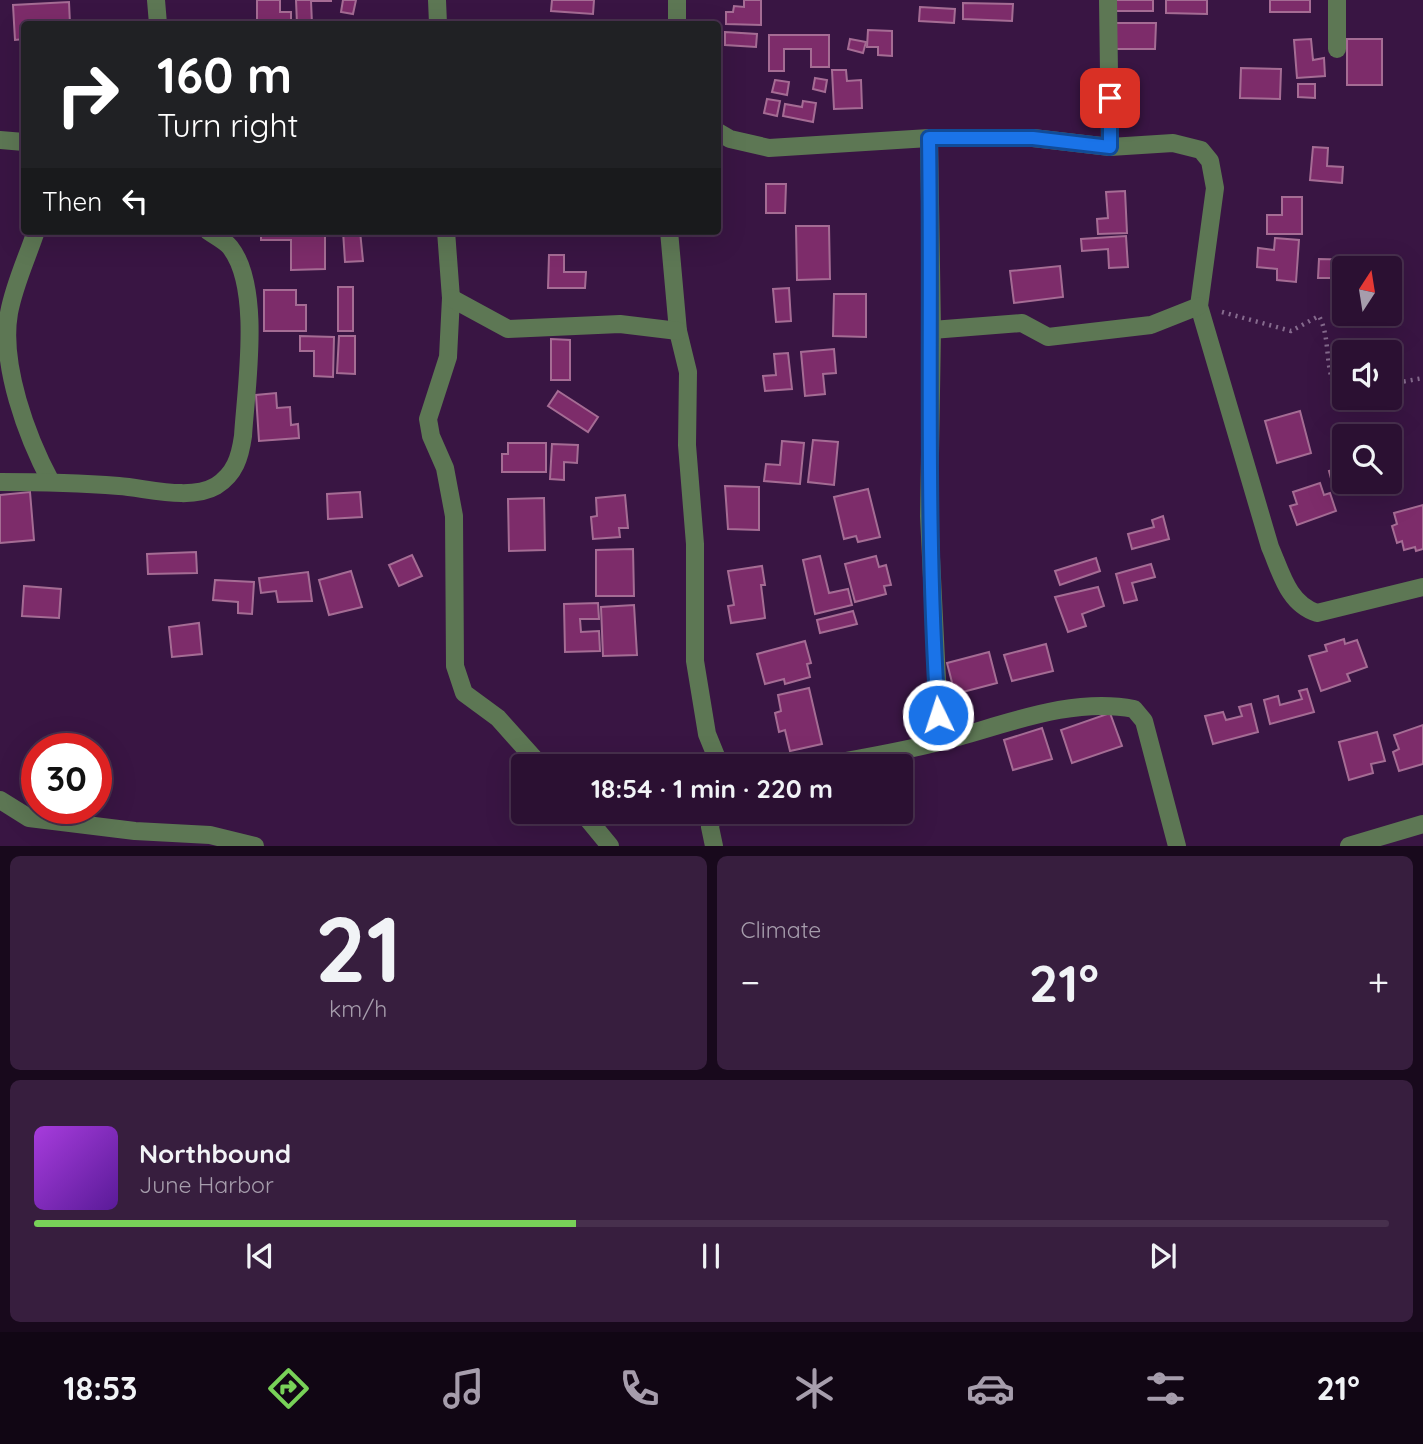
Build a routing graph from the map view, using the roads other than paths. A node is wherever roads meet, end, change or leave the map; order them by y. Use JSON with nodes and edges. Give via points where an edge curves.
{"nodes":[{"id":1,"x":156,"y":0,"type":"edge"},
{"id":2,"x":437,"y":0,"type":"edge"},
{"id":3,"x":677,"y":0,"type":"edge"},
{"id":4,"x":1108,"y":0,"type":"edge"},
{"id":5,"x":1337,"y":0,"type":"edge"},
{"id":6,"x":158,"y":21,"type":"edge"},
{"id":7,"x":438,"y":21,"type":"edge"},
{"id":8,"x":677,"y":21,"type":"edge"},
{"id":9,"x":1337,"y":49,"type":"dead end"},
{"id":10,"x":721,"y":134,"type":"edge"},
{"id":11,"x":929,"y":138,"type":"junction"},
{"id":12,"x":0,"y":140,"type":"edge"},
{"id":13,"x":21,"y":142,"type":"edge"},
{"id":14,"x":1110,"y":147,"type":"junction"},
{"id":15,"x":35,"y":235,"type":"edge"},
{"id":16,"x":214,"y":235,"type":"edge"},
{"id":17,"x":445,"y":235,"type":"edge"},
{"id":18,"x":669,"y":235,"type":"edge"},
{"id":19,"x":451,"y":299,"type":"junction"},
{"id":20,"x":1199,"y":306,"type":"junction"},
{"id":21,"x":932,"y":330,"type":"junction"},
{"id":22,"x":678,"y":331,"type":"junction"},
{"id":23,"x":0,"y":482,"type":"edge"},
{"id":24,"x":51,"y":482,"type":"junction"},
{"id":25,"x":1423,"y":587,"type":"edge"},
{"id":26,"x":940,"y":742,"type":"junction"},
{"id":27,"x":530,"y":754,"type":"edge"},
{"id":28,"x":715,"y":754,"type":"edge"},
{"id":29,"x":878,"y":754,"type":"edge"},
{"id":30,"x":0,"y":800,"type":"edge"},
{"id":31,"x":592,"y":824,"type":"edge"},
{"id":32,"x":711,"y":824,"type":"edge"},
{"id":33,"x":1423,"y":824,"type":"edge"},
{"id":34,"x":255,"y":845,"type":"edge"},
{"id":35,"x":610,"y":845,"type":"edge"},
{"id":36,"x":715,"y":845,"type":"edge"},
{"id":37,"x":1177,"y":845,"type":"edge"},
{"id":38,"x":1349,"y":845,"type":"edge"}],
"edges":[{"from":1,"to":6,"type":"street"},
{"from":2,"to":7,"type":"street"},
{"from":3,"to":8,"type":"street"},
{"from":4,"to":14,"type":"street"},
{"from":5,"to":9,"type":"street"},
{"from":10,"to":11,"type":"street","via":[[769,148]]},
{"from":11,"to":14,"type":"street","via":[[1033,138]]},
{"from":11,"to":21,"type":"street"},
{"from":12,"to":13,"type":"street"},
{"from":14,"to":20,"type":"street","via":[[1173,143],[1201,150],[1210,161],[1216,188]]},
{"from":15,"to":24,"type":"street","via":[[8,314],[6,343],[29,440]]},
{"from":16,"to":24,"type":"street","via":[[229,245],[241,265],[248,307],[243,436],[231,475],[213,488],[185,492]]},
{"from":17,"to":19,"type":"street"},
{"from":18,"to":22,"type":"street"},
{"from":19,"to":22,"type":"street","via":[[508,329],[620,324]]},
{"from":19,"to":27,"type":"street","via":[[449,357],[428,419],[445,468],[454,516],[455,666],[464,693],[498,718]]},
{"from":20,"to":21,"type":"street","via":[[1151,325],[1048,337],[1022,323]]},
{"from":20,"to":25,"type":"street","via":[[1270,547],[1296,602],[1324,612]]},
{"from":21,"to":26,"type":"street","via":[[929,516]]},
{"from":22,"to":28,"type":"street","via":[[688,372],[695,661],[707,733]]},
{"from":23,"to":24,"type":"street"},
{"from":26,"to":29,"type":"street"},
{"from":26,"to":37,"type":"street","via":[[1029,717],[1103,705],[1134,709],[1144,721]]},
{"from":30,"to":34,"type":"street","via":[[29,817],[210,835]]},
{"from":31,"to":35,"type":"street"},
{"from":32,"to":36,"type":"street"},
{"from":33,"to":38,"type":"street"}]}
